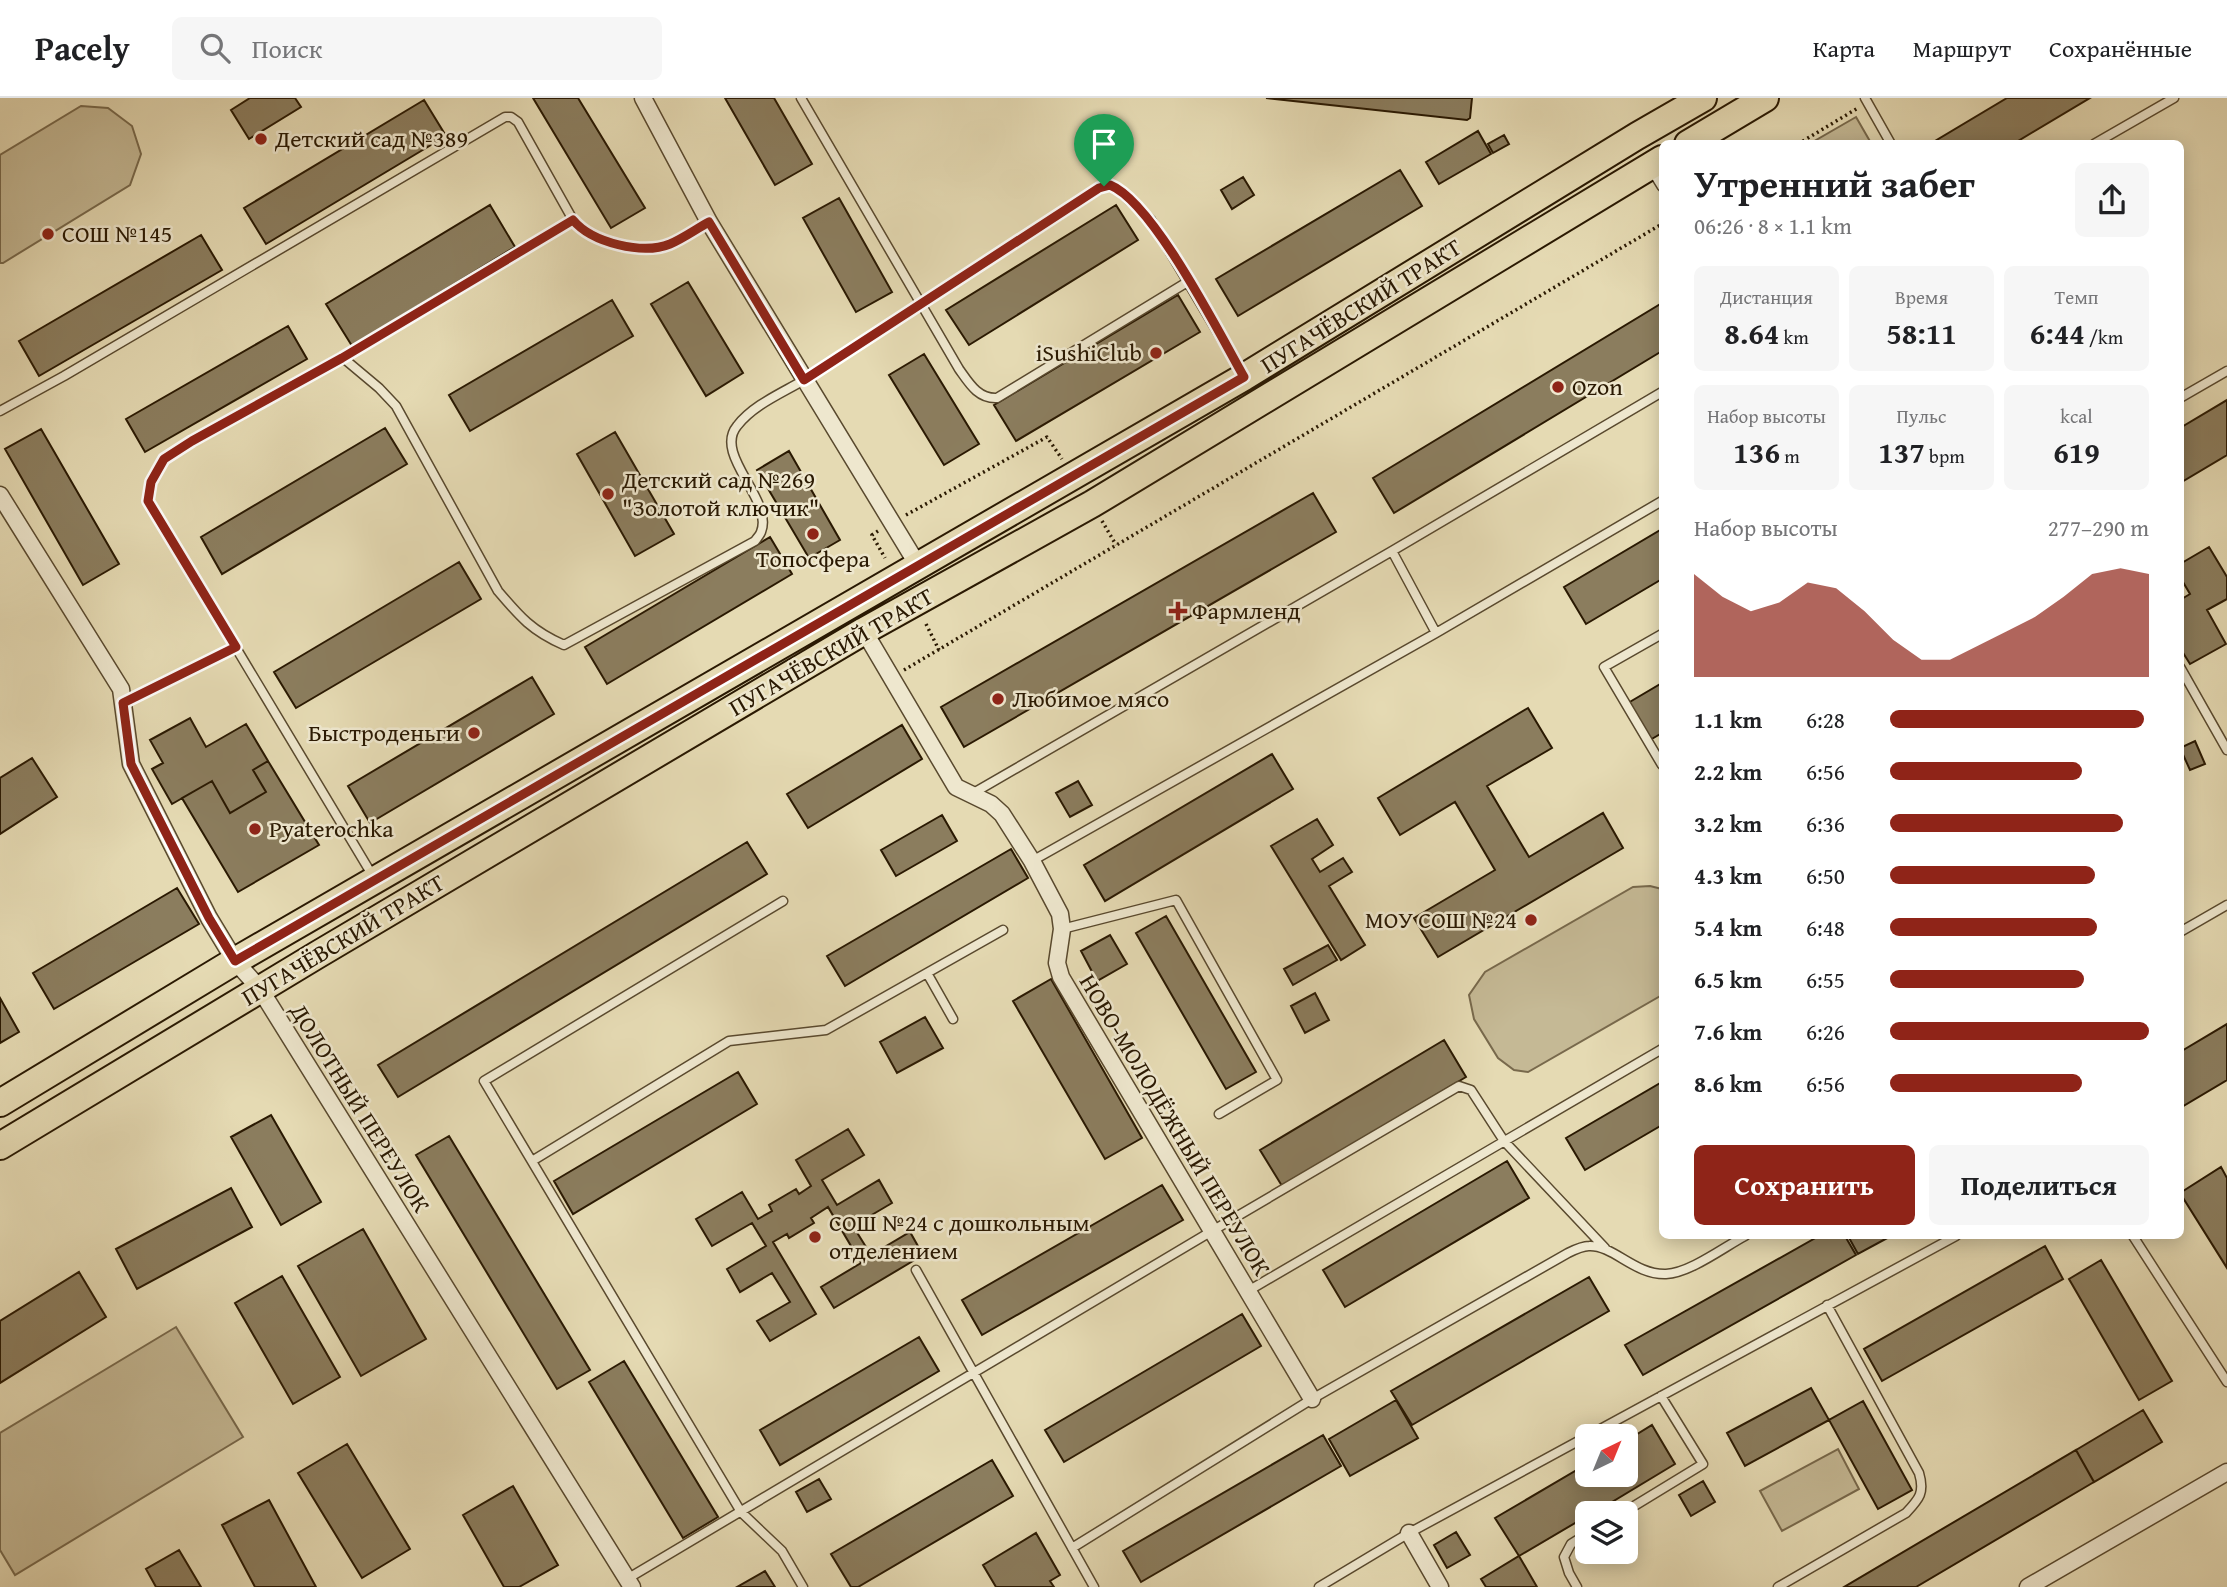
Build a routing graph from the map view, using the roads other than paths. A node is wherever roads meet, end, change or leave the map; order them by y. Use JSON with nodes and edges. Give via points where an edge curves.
{"nodes":[{"id":1,"x":643,"y":98,"type":"edge"},
{"id":2,"x":801,"y":98,"type":"edge"},
{"id":3,"x":1703,"y":98,"type":"edge"},
{"id":4,"x":1765,"y":98,"type":"edge"},
{"id":5,"x":2174,"y":98,"type":"edge"},
{"id":6,"x":1867,"y":100,"type":"edge"},
{"id":7,"x":1695,"y":140,"type":"edge"},
{"id":8,"x":1889,"y":140,"type":"edge"},
{"id":9,"x":2101,"y":140,"type":"edge"},
{"id":10,"x":1658,"y":171,"type":"edge"},
{"id":11,"x":573,"y":220,"type":"junction"},
{"id":12,"x":709,"y":222,"type":"junction"},
{"id":13,"x":1189,"y":281,"type":"junction"},
{"id":14,"x":922,"y":303,"type":"junction"},
{"id":15,"x":342,"y":358,"type":"junction"},
{"id":16,"x":2227,"y":371,"type":"edge"},
{"id":17,"x":1244,"y":377,"type":"junction"},
{"id":18,"x":804,"y":380,"type":"junction"},
{"id":19,"x":1659,"y":394,"type":"edge"},
{"id":20,"x":2184,"y":396,"type":"edge"},
{"id":21,"x":0,"y":411,"type":"edge"},
{"id":22,"x":0,"y":495,"type":"edge"},
{"id":23,"x":1659,"y":503,"type":"edge"},
{"id":24,"x":1392,"y":551,"type":"junction"},
{"id":25,"x":919,"y":566,"type":"junction"},
{"id":26,"x":864,"y":631,"type":"junction"},
{"id":27,"x":1436,"y":633,"type":"junction"},
{"id":28,"x":1659,"y":636,"type":"edge"},
{"id":29,"x":236,"y":647,"type":"junction"},
{"id":30,"x":2184,"y":674,"type":"edge"},
{"id":31,"x":123,"y":703,"type":"junction"},
{"id":32,"x":2227,"y":750,"type":"edge"},
{"id":33,"x":1659,"y":760,"type":"edge"},
{"id":34,"x":970,"y":795,"type":"junction"},
{"id":35,"x":1032,"y":861,"type":"junction"},
{"id":36,"x":375,"y":880,"type":"junction"},
{"id":37,"x":783,"y":901,"type":"dead end"},
{"id":38,"x":2227,"y":905,"type":"edge"},
{"id":39,"x":1062,"y":929,"type":"junction"},
{"id":40,"x":1003,"y":930,"type":"dead end"},
{"id":41,"x":2184,"y":930,"type":"edge"},
{"id":42,"x":235,"y":961,"type":"junction"},
{"id":43,"x":927,"y":973,"type":"junction"},
{"id":44,"x":260,"y":989,"type":"junction"},
{"id":45,"x":953,"y":1019,"type":"dead end"},
{"id":46,"x":1659,"y":1051,"type":"edge"},
{"id":47,"x":0,"y":1103,"type":"edge"},
{"id":48,"x":1219,"y":1114,"type":"dead end"},
{"id":49,"x":1504,"y":1141,"type":"junction"},
{"id":50,"x":0,"y":1146,"type":"edge"},
{"id":51,"x":532,"y":1161,"type":"junction"},
{"id":52,"x":1212,"y":1231,"type":"junction"},
{"id":53,"x":1740,"y":1239,"type":"edge"},
{"id":54,"x":1950,"y":1239,"type":"edge"},
{"id":55,"x":2135,"y":1239,"type":"edge"},
{"id":56,"x":1605,"y":1248,"type":"junction"},
{"id":57,"x":916,"y":1270,"type":"dead end"},
{"id":58,"x":1248,"y":1291,"type":"junction"},
{"id":59,"x":1827,"y":1305,"type":"junction"},
{"id":60,"x":974,"y":1373,"type":"junction"},
{"id":61,"x":2227,"y":1382,"type":"edge"},
{"id":62,"x":1661,"y":1396,"type":"junction"},
{"id":63,"x":1311,"y":1399,"type":"junction"},
{"id":64,"x":2227,"y":1472,"type":"edge"},
{"id":65,"x":2227,"y":1482,"type":"edge"},
{"id":66,"x":1638,"y":1504,"type":"edge"},
{"id":67,"x":741,"y":1512,"type":"junction"},
{"id":68,"x":1409,"y":1533,"type":"junction"},
{"id":69,"x":1575,"y":1542,"type":"edge"},
{"id":70,"x":1072,"y":1548,"type":"junction"},
{"id":71,"x":630,"y":1583,"type":"edge"},
{"id":72,"x":803,"y":1587,"type":"edge"},
{"id":73,"x":1094,"y":1587,"type":"edge"},
{"id":74,"x":1319,"y":1587,"type":"edge"},
{"id":75,"x":1440,"y":1587,"type":"edge"},
{"id":76,"x":1577,"y":1587,"type":"edge"},
{"id":77,"x":1778,"y":1587,"type":"edge"},
{"id":78,"x":2028,"y":1587,"type":"edge"}],
"edges":[{"from":1,"to":12,"type":"street"},
{"from":2,"to":14,"type":"lane"},
{"from":3,"to":17,"type":"main road","name":"ПУГАЧЁВСКИЙ ТРАКТ"},
{"from":4,"to":7,"type":"main road"},
{"from":5,"to":9,"type":"lane"},
{"from":6,"to":8,"type":"lane"},
{"from":10,"to":26,"type":"main road","name":"ПУГАЧЁВСКИЙ ТРАКТ","via":[[1092,504]]},
{"from":11,"to":12,"type":"lane","via":[[581,229],[608,241],[645,250],[669,244]]},
{"from":11,"to":15,"type":"lane"},
{"from":11,"to":21,"type":"lane","via":[[517,122],[505,117]]},
{"from":12,"to":18,"type":"street"},
{"from":13,"to":14,"type":"lane","via":[[1151,220],[1110,185]]},
{"from":13,"to":14,"type":"lane","via":[[996,398],[975,390]]},
{"from":13,"to":17,"type":"lane"},
{"from":14,"to":18,"type":"lane"},
{"from":15,"to":18,"type":"lane","via":[[396,406],[498,591],[541,635],[564,645],[755,541],[762,530],[761,510],[730,437],[754,410]]},
{"from":15,"to":29,"type":"lane","via":[[164,459],[151,482],[148,501]]},
{"from":16,"to":20,"type":"lane"},
{"from":17,"to":25,"type":"main road","name":"ПУГАЧЁВСКИЙ ТРАКТ"},
{"from":18,"to":25,"type":"street"},
{"from":19,"to":24,"type":"lane"},
{"from":22,"to":31,"type":"street","name":"ДОЛОТНЫЙ ПЕРЕУЛОК","via":[[121,689]]},
{"from":23,"to":27,"type":"lane"},
{"from":24,"to":27,"type":"lane"},
{"from":24,"to":34,"type":"lane"},
{"from":25,"to":36,"type":"main road","name":"ПУГАЧЁВСКИЙ ТРАКТ"},
{"from":26,"to":34,"type":"street","name":"НОВО-МОЛОДЁЖНЫЙ ПЕРЕУЛОК","via":[[956,787]]},
{"from":26,"to":44,"type":"main road","name":"ПУГАЧЁВСКИЙ ТРАКТ"},
{"from":27,"to":35,"type":"lane"},
{"from":28,"to":33,"type":"lane","via":[[1604,667]]},
{"from":29,"to":31,"type":"lane"},
{"from":29,"to":36,"type":"lane"},
{"from":30,"to":32,"type":"lane"},
{"from":31,"to":42,"type":"street","name":"ДОЛОТНЫЙ ПЕРЕУЛОК","via":[[131,764]]},
{"from":34,"to":35,"type":"street","name":"НОВО-МОЛОДЁЖНЫЙ ПЕРЕУЛОК","via":[[1002,814]]},
{"from":35,"to":39,"type":"street","name":"НОВО-МОЛОДЁЖНЫЙ ПЕРЕУЛОК","via":[[1060,914]]},
{"from":36,"to":42,"type":"main road","name":"ПУГАЧЁВСКИЙ ТРАКТ"},
{"from":37,"to":51,"type":"lane","via":[[484,1081]]},
{"from":38,"to":41,"type":"lane"},
{"from":39,"to":48,"type":"lane","via":[[1175,901],[1277,1080]]},
{"from":39,"to":52,"type":"street","name":"НОВО-МОЛОДЁЖНЫЙ ПЕРЕУЛОК","via":[[1057,962],[1061,977]]},
{"from":40,"to":43,"type":"lane"},
{"from":42,"to":44,"type":"street","name":"ДОЛОТНЫЙ ПЕРЕУЛОК"},
{"from":42,"to":47,"type":"main road","name":"ПУГАЧЁВСКИЙ ТРАКТ"},
{"from":43,"to":45,"type":"lane"},
{"from":43,"to":51,"type":"lane","via":[[826,1030],[729,1041]]},
{"from":44,"to":50,"type":"main road","name":"ПУГАЧЁВСКИЙ ТРАКТ"},
{"from":44,"to":71,"type":"street","name":"ДОЛОТНЫЙ ПЕРЕУЛОК"},
{"from":46,"to":49,"type":"lane"},
{"from":49,"to":52,"type":"lane","via":[[1471,1090],[1459,1086]]},
{"from":49,"to":56,"type":"lane"},
{"from":49,"to":58,"type":"lane"},
{"from":51,"to":67,"type":"lane"},
{"from":52,"to":58,"type":"street","name":"НОВО-МОЛОДЁЖНЫЙ ПЕРЕУЛОК"},
{"from":52,"to":60,"type":"lane"},
{"from":53,"to":56,"type":"lane","via":[[1667,1274],[1646,1271]]},
{"from":54,"to":59,"type":"lane"},
{"from":55,"to":61,"type":"lane"},
{"from":56,"to":63,"type":"lane","via":[[1588,1245],[1568,1252]]},
{"from":57,"to":60,"type":"lane"},
{"from":58,"to":63,"type":"street","name":"НОВО-МОЛОДЁЖНЫЙ ПЕРЕУЛОК"},
{"from":59,"to":62,"type":"lane"},
{"from":59,"to":77,"type":"lane","via":[[1923,1485],[1906,1513]]},
{"from":60,"to":67,"type":"lane"},
{"from":60,"to":70,"type":"lane"},
{"from":62,"to":66,"type":"lane","via":[[1703,1464]]},
{"from":62,"to":68,"type":"lane"},
{"from":63,"to":70,"type":"lane"},
{"from":64,"to":65,"type":"lane"},
{"from":64,"to":78,"type":"street"},
{"from":67,"to":71,"type":"lane"},
{"from":67,"to":72,"type":"lane","via":[[782,1551]]},
{"from":68,"to":74,"type":"lane"},
{"from":68,"to":75,"type":"street"},
{"from":69,"to":76,"type":"lane","via":[[1564,1557]]},
{"from":70,"to":73,"type":"lane"}]}
